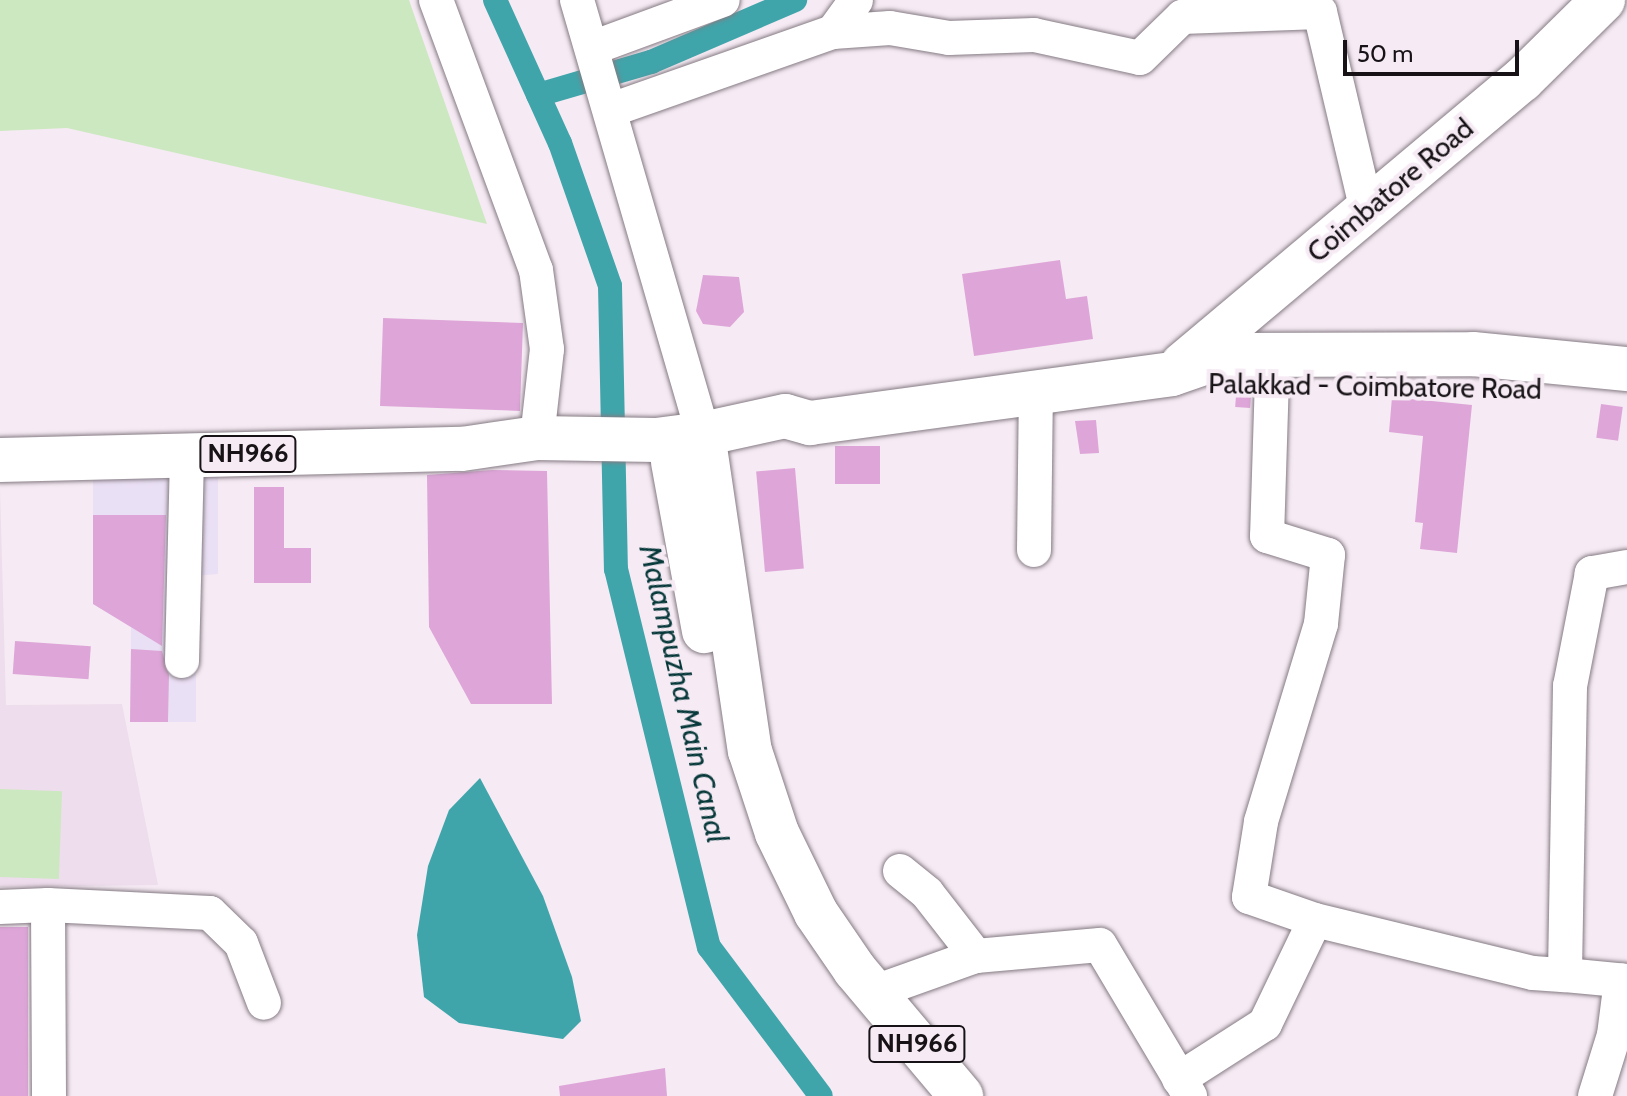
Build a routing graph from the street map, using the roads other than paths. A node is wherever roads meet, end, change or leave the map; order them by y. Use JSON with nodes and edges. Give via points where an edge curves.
{"nodes":[{"id":1,"x":436,"y":0,"type":"edge"},
{"id":2,"x":577,"y":0,"type":"edge"},
{"id":3,"x":723,"y":0,"type":"edge"},
{"id":4,"x":856,"y":0,"type":"edge"},
{"id":5,"x":1319,"y":6,"type":"edge"},
{"id":6,"x":1582,"y":8,"type":"edge"},
{"id":7,"x":833,"y":32,"type":"junction"},
{"id":8,"x":595,"y":47,"type":"junction"},
{"id":9,"x":611,"y":110,"type":"junction"},
{"id":10,"x":1367,"y":211,"type":"junction"},
{"id":11,"x":1627,"y":369,"type":"edge"},
{"id":12,"x":1172,"y":374,"type":"junction"},
{"id":13,"x":1272,"y":378,"type":"junction"},
{"id":14,"x":1036,"y":393,"type":"junction"},
{"id":15,"x":1627,"y":395,"type":"edge"},
{"id":16,"x":536,"y":448,"type":"junction"},
{"id":17,"x":679,"y":449,"type":"junction"},
{"id":18,"x":187,"y":456,"type":"junction"},
{"id":19,"x":0,"y":460,"type":"edge"},
{"id":20,"x":1034,"y":550,"type":"dead end"},
{"id":21,"x":1627,"y":567,"type":"edge"},
{"id":22,"x":182,"y":661,"type":"dead end"},
{"id":23,"x":756,"y":814,"type":"junction"},
{"id":24,"x":900,"y":871,"type":"dead end"},
{"id":25,"x":48,"y":905,"type":"junction"},
{"id":26,"x":0,"y":907,"type":"edge"},
{"id":27,"x":1315,"y":920,"type":"junction"},
{"id":28,"x":976,"y":956,"type":"junction"},
{"id":29,"x":1565,"y":975,"type":"junction"},
{"id":30,"x":1624,"y":981,"type":"edge"},
{"id":31,"x":872,"y":993,"type":"junction"},
{"id":32,"x":264,"y":1003,"type":"dead end"},
{"id":33,"x":1185,"y":1088,"type":"edge"},
{"id":34,"x":49,"y":1096,"type":"edge"},
{"id":35,"x":926,"y":1096,"type":"edge"},
{"id":36,"x":961,"y":1096,"type":"edge"},
{"id":37,"x":1595,"y":1096,"type":"edge"}],
"edges":[{"from":1,"to":16,"type":"street","via":[[536,270],[547,349]]},
{"from":2,"to":8,"type":"street"},
{"from":3,"to":8,"type":"street"},
{"from":4,"to":7,"type":"street"},
{"from":5,"to":7,"type":"street","via":[[1182,17],[1140,58],[1034,35],[949,38],[890,28]]},
{"from":5,"to":10,"type":"street"},
{"from":6,"to":10,"type":"main road","name":"Coimbatore Road"},
{"from":7,"to":9,"type":"street"},
{"from":8,"to":9,"type":"street"},
{"from":9,"to":17,"type":"street","via":[[687,375]]},
{"from":10,"to":12,"type":"main road","name":"Coimbatore Road"},
{"from":11,"to":12,"type":"main road","name":"Palakkad - Coimbatore Road","via":[[1473,354],[1227,355]]},
{"from":12,"to":13,"type":"main road","name":"Palakkad - Coimbatore Road","via":[[1205,384]]},
{"from":12,"to":14,"type":"main road","name":"Palakkad - Coimbatore Road"},
{"from":13,"to":15,"type":"main road","name":"Palakkad - Coimbatore Road","via":[[1444,381]]},
{"from":13,"to":27,"type":"street","via":[[1267,536],[1328,555],[1321,624],[1261,822],[1249,897]]},
{"from":14,"to":17,"type":"main road","name":"Palakkad - Coimbatore Road","via":[[810,423],[785,416]]},
{"from":14,"to":20,"type":"street"},
{"from":16,"to":17,"type":"main road","name":"Palakkad - Coimbatore Road","number":"NH966"},
{"from":16,"to":18,"type":"main road","name":"Palakkad - Coimbatore Road","number":"NH966"},
{"from":17,"to":23,"type":"main road","number":"NH966","via":[[750,751]]},
{"from":18,"to":19,"type":"main road","name":"Palakkad - Coimbatore Road","number":"NH966"},
{"from":18,"to":22,"type":"street"},
{"from":21,"to":29,"type":"street","via":[[1592,573],[1570,686]]},
{"from":23,"to":31,"type":"main road","number":"NH966"},
{"from":23,"to":35,"type":"main road","number":"NH966","via":[[756,859],[797,930]]},
{"from":24,"to":28,"type":"street","via":[[927,893]]},
{"from":25,"to":26,"type":"street"},
{"from":25,"to":32,"type":"street","via":[[210,913],[241,943]]},
{"from":25,"to":34,"type":"street"},
{"from":27,"to":29,"type":"street","via":[[1533,973]]},
{"from":27,"to":33,"type":"street","via":[[1265,1024]]},
{"from":28,"to":31,"type":"street"},
{"from":28,"to":33,"type":"street","via":[[1100,945]]},
{"from":29,"to":30,"type":"street"},
{"from":30,"to":37,"type":"street"},
{"from":31,"to":36,"type":"main road","number":"NH966"}]}
